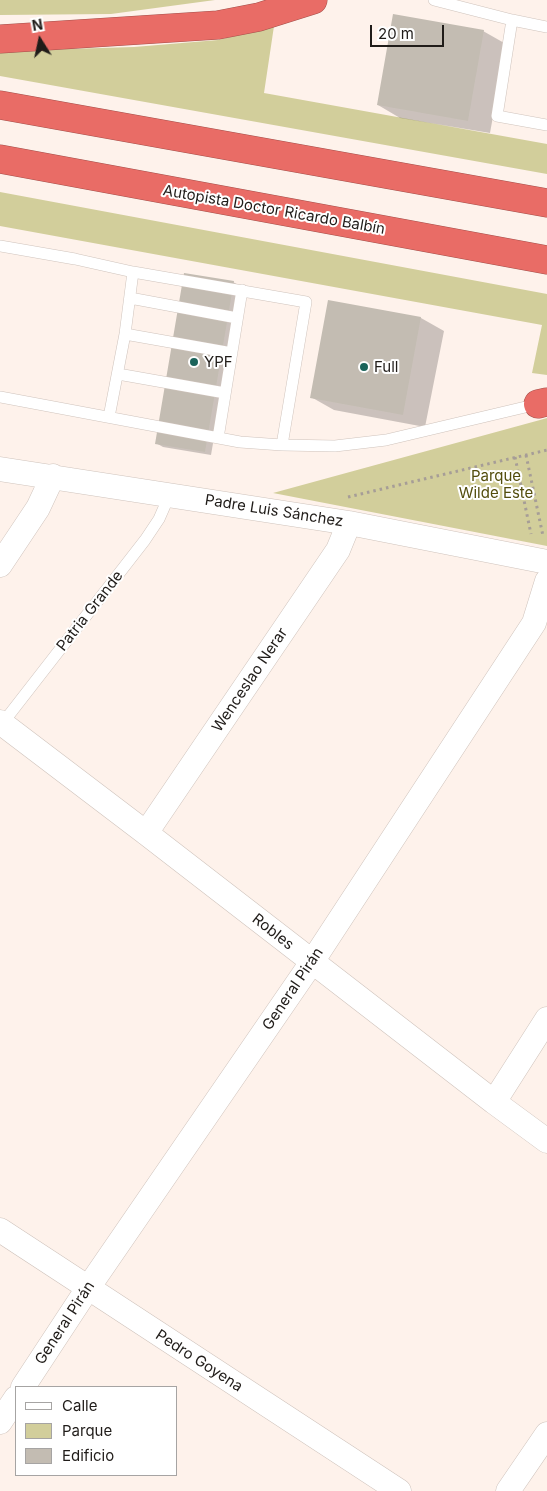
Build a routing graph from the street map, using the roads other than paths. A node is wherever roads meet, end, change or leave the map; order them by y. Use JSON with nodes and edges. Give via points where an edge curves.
{"nodes":[{"id":1,"x":313,"y":0,"type":"edge"},
{"id":2,"x":434,"y":0,"type":"edge"},
{"id":3,"x":512,"y":20,"type":"junction"},
{"id":4,"x":547,"y":27,"type":"edge"},
{"id":5,"x":0,"y":39,"type":"edge"},
{"id":6,"x":0,"y":105,"type":"edge"},
{"id":7,"x":547,"y":125,"type":"edge"},
{"id":8,"x":0,"y":159,"type":"edge"},
{"id":9,"x":547,"y":203,"type":"edge"},
{"id":10,"x":0,"y":246,"type":"edge"},
{"id":11,"x":547,"y":260,"type":"edge"},
{"id":12,"x":132,"y":272,"type":"junction"},
{"id":13,"x":242,"y":290,"type":"junction"},
{"id":14,"x":130,"y":298,"type":"junction"},
{"id":15,"x":237,"y":318,"type":"junction"},
{"id":16,"x":125,"y":334,"type":"junction"},
{"id":17,"x":232,"y":353,"type":"junction"},
{"id":18,"x":118,"y":374,"type":"junction"},
{"id":19,"x":225,"y":393,"type":"junction"},
{"id":20,"x":0,"y":397,"type":"edge"},
{"id":21,"x":543,"y":403,"type":"edge"},
{"id":22,"x":109,"y":417,"type":"junction"},
{"id":23,"x":218,"y":438,"type":"junction"},
{"id":24,"x":282,"y":445,"type":"junction"},
{"id":25,"x":0,"y":468,"type":"edge"},
{"id":26,"x":53,"y":476,"type":"junction"},
{"id":27,"x":170,"y":494,"type":"junction"},
{"id":28,"x":349,"y":523,"type":"junction"},
{"id":29,"x":547,"y":562,"type":"edge"},
{"id":30,"x":0,"y":565,"type":"edge"},
{"id":31,"x":547,"y":581,"type":"edge"},
{"id":32,"x":541,"y":627,"type":"edge"},
{"id":33,"x":1,"y":723,"type":"edge"},
{"id":34,"x":146,"y":833,"type":"junction"},
{"id":35,"x":312,"y":962,"type":"junction"},
{"id":36,"x":547,"y":1019,"type":"edge"},
{"id":37,"x":494,"y":1102,"type":"junction"},
{"id":38,"x":547,"y":1142,"type":"edge"},
{"id":39,"x":0,"y":1230,"type":"edge"},
{"id":40,"x":88,"y":1288,"type":"junction"},
{"id":41,"x":24,"y":1386,"type":"edge"},
{"id":42,"x":15,"y":1400,"type":"edge"},
{"id":43,"x":0,"y":1422,"type":"edge"},
{"id":44,"x":547,"y":1434,"type":"edge"},
{"id":45,"x":399,"y":1491,"type":"edge"},
{"id":46,"x":508,"y":1491,"type":"edge"}],
"edges":[{"from":1,"to":5,"type":"highway","via":[[259,17],[218,25]]},
{"from":2,"to":3,"type":"lane"},
{"from":3,"to":4,"type":"lane"},
{"from":3,"to":7,"type":"lane","via":[[496,116]]},
{"from":6,"to":9,"type":"highway"},
{"from":8,"to":11,"type":"highway","name":"Autopista Doctor Ricardo Balbín"},
{"from":10,"to":12,"type":"lane"},
{"from":12,"to":13,"type":"lane"},
{"from":12,"to":14,"type":"lane"},
{"from":13,"to":15,"type":"lane"},
{"from":13,"to":24,"type":"lane","via":[[306,302]]},
{"from":14,"to":15,"type":"lane"},
{"from":14,"to":16,"type":"lane"},
{"from":15,"to":17,"type":"lane"},
{"from":16,"to":17,"type":"lane"},
{"from":16,"to":18,"type":"lane"},
{"from":17,"to":19,"type":"lane"},
{"from":18,"to":19,"type":"lane"},
{"from":18,"to":22,"type":"lane"},
{"from":19,"to":23,"type":"lane"},
{"from":20,"to":22,"type":"lane"},
{"from":21,"to":24,"type":"lane","via":[[386,440],[335,446]]},
{"from":22,"to":23,"type":"lane"},
{"from":23,"to":24,"type":"lane"},
{"from":25,"to":26,"type":"street","name":"Padre Luis Sánchez"},
{"from":26,"to":27,"type":"street","name":"Padre Luis Sánchez"},
{"from":26,"to":30,"type":"street","via":[[38,508]]},
{"from":27,"to":28,"type":"street","name":"Padre Luis Sánchez"},
{"from":27,"to":33,"type":"lane","name":"Patria Grande","via":[[145,540]]},
{"from":28,"to":29,"type":"street","name":"Padre Luis Sánchez"},
{"from":28,"to":34,"type":"street","name":"Wenceslao Nerar","via":[[338,550]]},
{"from":31,"to":32,"type":"street","name":"General Pirán"},
{"from":32,"to":35,"type":"street","name":"General Pirán"},
{"from":33,"to":34,"type":"street","name":"Robles"},
{"from":34,"to":35,"type":"street","name":"Robles"},
{"from":35,"to":37,"type":"street","name":"Robles"},
{"from":35,"to":40,"type":"street","name":"General Pirán"},
{"from":36,"to":37,"type":"street"},
{"from":37,"to":38,"type":"street","name":"Robles"},
{"from":39,"to":40,"type":"street","name":"Pedro Goyena"},
{"from":40,"to":41,"type":"street","name":"General Pirán"},
{"from":40,"to":45,"type":"street","name":"Pedro Goyena"},
{"from":42,"to":43,"type":"street"},
{"from":44,"to":46,"type":"street"}]}
